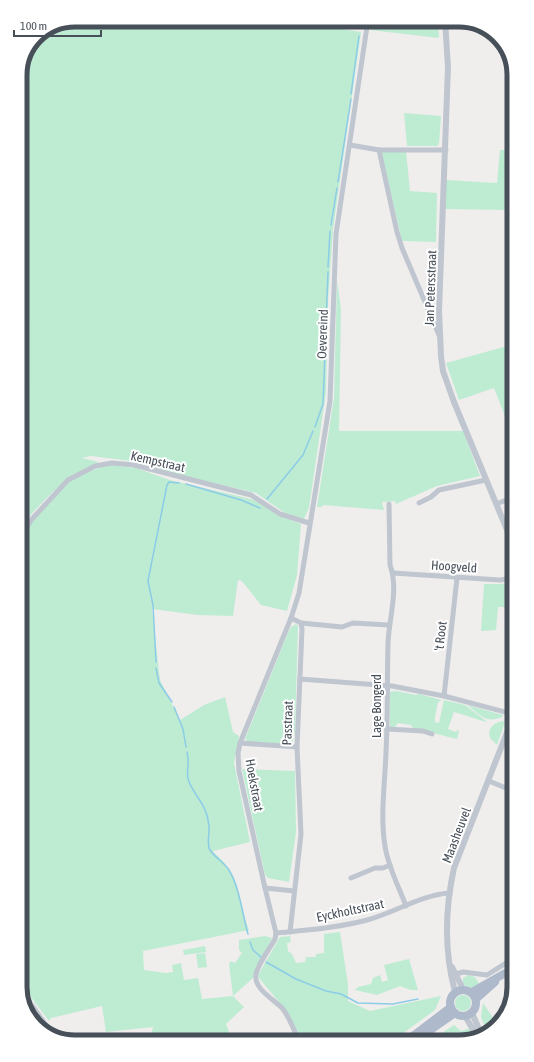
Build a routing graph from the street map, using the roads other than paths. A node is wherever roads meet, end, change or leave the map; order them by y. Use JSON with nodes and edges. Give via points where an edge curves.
{"nodes":[{"id":1,"x":367,"y":27,"type":"edge"},
{"id":2,"x":445,"y":27,"type":"edge"},
{"id":3,"x":350,"y":145,"type":"junction"},
{"id":4,"x":379,"y":150,"type":"junction"},
{"id":5,"x":446,"y":150,"type":"junction"},
{"id":6,"x":440,"y":336,"type":"junction"},
{"id":7,"x":486,"y":480,"type":"junction"},
{"id":8,"x":507,"y":500,"type":"edge"},
{"id":9,"x":419,"y":503,"type":"dead end"},
{"id":10,"x":389,"y":504,"type":"dead end"},
{"id":11,"x":496,"y":504,"type":"junction"},
{"id":12,"x":309,"y":523,"type":"junction"},
{"id":13,"x":27,"y":525,"type":"edge"},
{"id":14,"x":507,"y":530,"type":"edge"},
{"id":15,"x":393,"y":573,"type":"junction"},
{"id":16,"x":457,"y":578,"type":"junction"},
{"id":17,"x":507,"y":579,"type":"edge"},
{"id":18,"x":291,"y":618,"type":"junction"},
{"id":19,"x":301,"y":623,"type":"junction"},
{"id":20,"x":388,"y":625,"type":"junction"},
{"id":21,"x":300,"y":679,"type":"junction"},
{"id":22,"x":388,"y":686,"type":"junction"},
{"id":23,"x":444,"y":696,"type":"junction"},
{"id":24,"x":507,"y":712,"type":"edge"},
{"id":25,"x":387,"y":729,"type":"junction"},
{"id":26,"x":432,"y":734,"type":"dead end"},
{"id":27,"x":507,"y":734,"type":"edge"},
{"id":28,"x":240,"y":744,"type":"junction"},
{"id":29,"x":297,"y":747,"type":"junction"},
{"id":30,"x":490,"y":781,"type":"junction"},
{"id":31,"x":507,"y":788,"type":"edge"},
{"id":32,"x":390,"y":865,"type":"junction"},
{"id":33,"x":351,"y":878,"type":"dead end"},
{"id":34,"x":265,"y":888,"type":"junction"},
{"id":35,"x":294,"y":891,"type":"junction"},
{"id":36,"x":449,"y":893,"type":"junction"},
{"id":37,"x":406,"y":906,"type":"junction"},
{"id":38,"x":290,"y":932,"type":"junction"},
{"id":39,"x":276,"y":933,"type":"junction"},
{"id":40,"x":507,"y":962,"type":"edge"},
{"id":41,"x":507,"y":973,"type":"edge"},
{"id":42,"x":454,"y":975,"type":"junction"},
{"id":43,"x":459,"y":991,"type":"junction"},
{"id":44,"x":474,"y":995,"type":"junction"},
{"id":45,"x":30,"y":1003,"type":"edge"},
{"id":46,"x":453,"y":1010,"type":"junction"},
{"id":47,"x":468,"y":1014,"type":"junction"},
{"id":48,"x":46,"y":1026,"type":"edge"},
{"id":49,"x":478,"y":1030,"type":"edge"},
{"id":50,"x":475,"y":1032,"type":"edge"},
{"id":51,"x":296,"y":1035,"type":"edge"},
{"id":52,"x":415,"y":1035,"type":"edge"},
{"id":53,"x":423,"y":1035,"type":"edge"}],
"edges":[{"from":1,"to":3,"type":"street","name":"Oevereind"},
{"from":2,"to":5,"type":"street","name":"Jan Petersstraat","via":[[448,67]]},
{"from":3,"to":4,"type":"street"},
{"from":3,"to":12,"type":"street","name":"Oevereind","via":[[336,234],[330,401]]},
{"from":4,"to":5,"type":"street"},
{"from":4,"to":6,"type":"street","via":[[397,232]]},
{"from":5,"to":6,"type":"street","name":"Jan Petersstraat"},
{"from":6,"to":7,"type":"street","name":"Jan Petersstraat","via":[[444,371],[450,391]]},
{"from":7,"to":9,"type":"street","via":[[439,490]]},
{"from":7,"to":11,"type":"street","name":"Jan Petersstraat"},
{"from":8,"to":11,"type":"street"},
{"from":10,"to":15,"type":"street","name":"Lage Bongerd","via":[[390,565]]},
{"from":11,"to":14,"type":"street","name":"Jan Petersstraat"},
{"from":12,"to":13,"type":"street","name":"Kempstraat","via":[[280,514],[251,494],[134,465],[112,463],[95,466],[68,480]]},
{"from":12,"to":18,"type":"street","via":[[299,593]]},
{"from":15,"to":16,"type":"street","name":"Hoogveld"},
{"from":15,"to":20,"type":"street","name":"Lage Bongerd","via":[[392,616]]},
{"from":16,"to":17,"type":"street","name":"Hoogveld"},
{"from":16,"to":23,"type":"street","name":"'t Root"},
{"from":18,"to":19,"type":"street"},
{"from":18,"to":28,"type":"street","name":"Hoekstraat"},
{"from":19,"to":20,"type":"street","via":[[342,627],[353,622]]},
{"from":19,"to":21,"type":"street","name":"Passtraat"},
{"from":20,"to":22,"type":"street","name":"Lage Bongerd"},
{"from":21,"to":22,"type":"street"},
{"from":21,"to":29,"type":"street","name":"Passtraat"},
{"from":22,"to":23,"type":"street"},
{"from":22,"to":25,"type":"street","name":"Lage Bongerd"},
{"from":23,"to":24,"type":"street"},
{"from":25,"to":26,"type":"street"},
{"from":25,"to":32,"type":"street","name":"Lage Bongerd","via":[[384,834]]},
{"from":27,"to":30,"type":"street","name":"Maasheuvel"},
{"from":28,"to":29,"type":"street"},
{"from":28,"to":34,"type":"street","name":"Hoekstraat","via":[[239,771]]},
{"from":29,"to":35,"type":"street","name":"Passtraat","via":[[301,834]]},
{"from":30,"to":31,"type":"street"},
{"from":30,"to":36,"type":"street","name":"Maasheuvel","via":[[454,868]]},
{"from":32,"to":33,"type":"street"},
{"from":32,"to":37,"type":"street","name":"Lage Bongerd"},
{"from":34,"to":35,"type":"street"},
{"from":34,"to":39,"type":"street","name":"Hoekstraat"},
{"from":35,"to":38,"type":"street","name":"Passtraat"},
{"from":36,"to":37,"type":"street","name":"Eyckholtstraat","via":[[434,895]]},
{"from":36,"to":42,"type":"street","name":"Maasheuvel","via":[[447,926]]},
{"from":37,"to":38,"type":"street","name":"Eyckholtstraat","via":[[367,920]]},
{"from":38,"to":39,"type":"street","name":"Eyckholtstraat"},
{"from":39,"to":51,"type":"street","via":[[256,974],[256,980],[263,991],[283,1009]]},
{"from":40,"to":42,"type":"street","via":[[487,975],[465,972]]},
{"from":41,"to":44,"type":"main road"},
{"from":42,"to":43,"type":"street","name":"Maasheuvel"},
{"from":43,"to":44,"type":"main road"},
{"from":43,"to":46,"type":"main road","via":[[450,999]]},
{"from":44,"to":47,"type":"main road","via":[[477,1005]]},
{"from":45,"to":48,"type":"street"},
{"from":46,"to":47,"type":"main road"},
{"from":46,"to":52,"type":"main road"},
{"from":46,"to":53,"type":"main road"},
{"from":47,"to":49,"type":"street"},
{"from":47,"to":50,"type":"street"}]}
